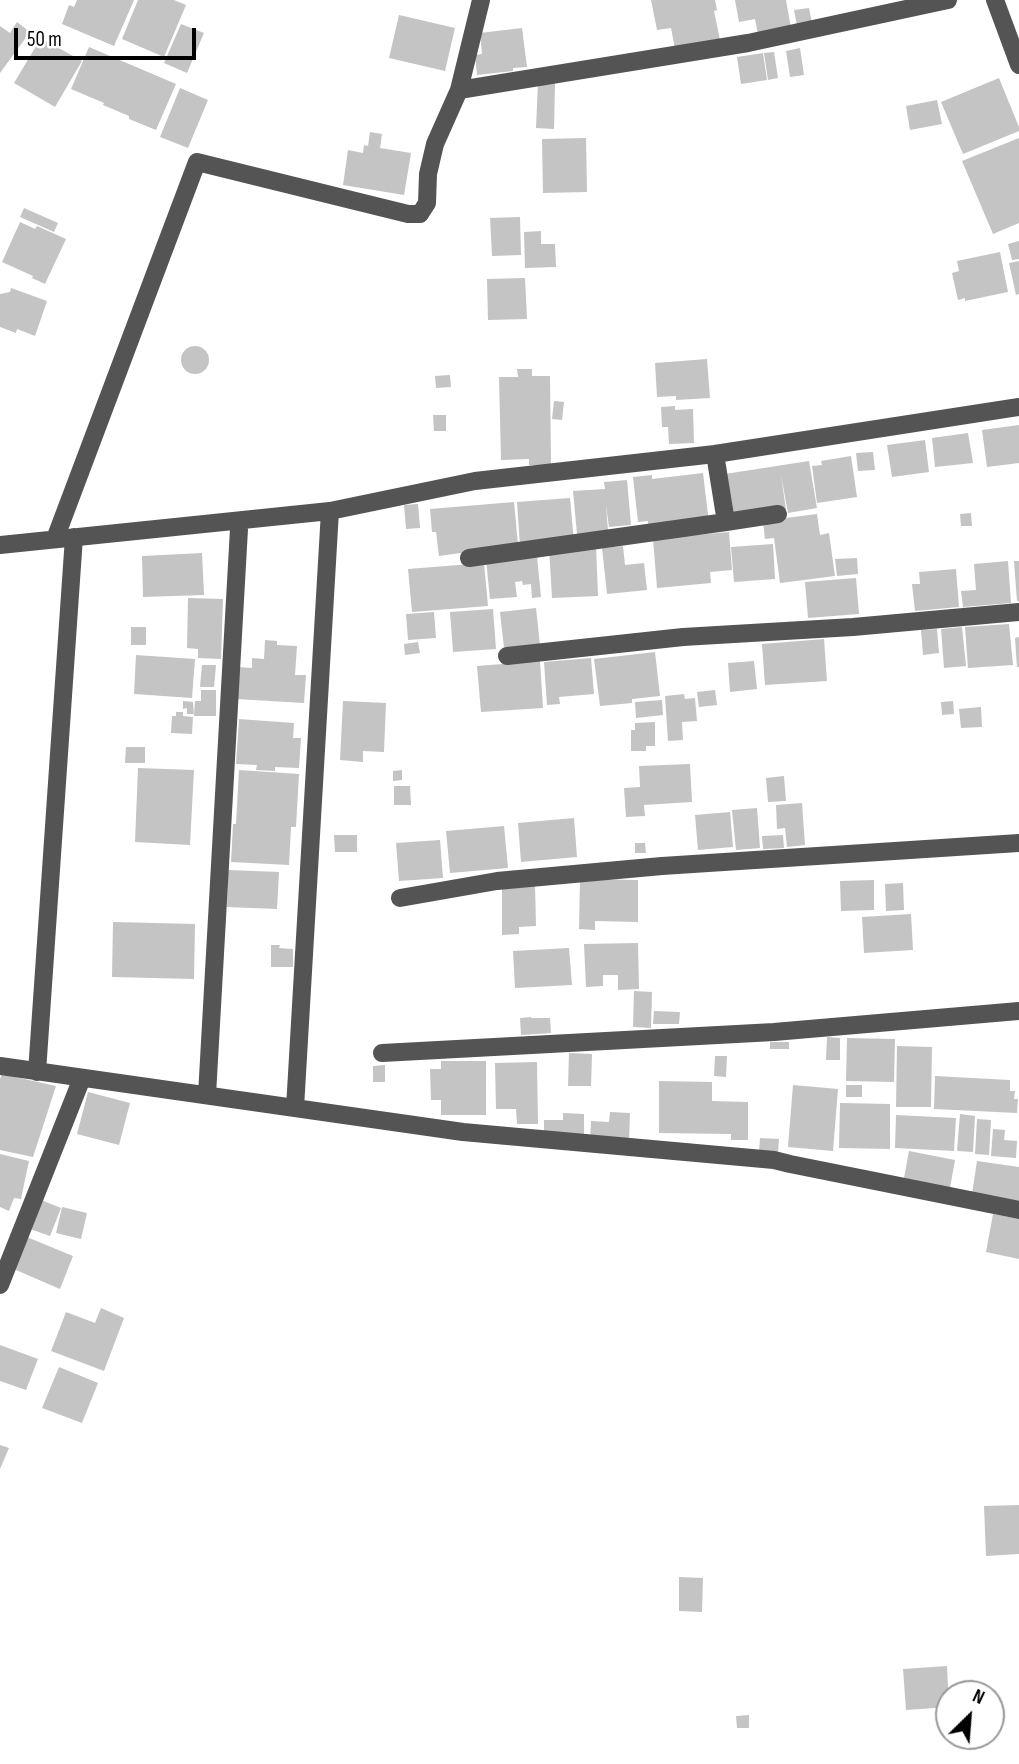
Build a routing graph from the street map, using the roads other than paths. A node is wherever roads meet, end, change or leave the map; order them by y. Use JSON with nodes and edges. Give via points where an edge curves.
{"nodes":[{"id":1,"x":481,"y":0,"type":"edge"},
{"id":2,"x":948,"y":0,"type":"edge"},
{"id":3,"x":995,"y":0,"type":"edge"},
{"id":4,"x":1019,"y":65,"type":"edge"},
{"id":5,"x":458,"y":90,"type":"junction"},
{"id":6,"x":1019,"y":407,"type":"edge"},
{"id":7,"x":715,"y":454,"type":"junction"},
{"id":8,"x":330,"y":511,"type":"junction"},
{"id":9,"x":778,"y":514,"type":"dead end"},
{"id":10,"x":236,"y":521,"type":"junction"},
{"id":11,"x":726,"y":522,"type":"junction"},
{"id":12,"x":74,"y":537,"type":"junction"},
{"id":13,"x":55,"y":539,"type":"junction"},
{"id":14,"x":0,"y":545,"type":"edge"},
{"id":15,"x":469,"y":558,"type":"dead end"},
{"id":16,"x":1019,"y":612,"type":"edge"},
{"id":17,"x":507,"y":656,"type":"dead end"},
{"id":18,"x":1019,"y":843,"type":"edge"},
{"id":19,"x":400,"y":898,"type":"dead end"},
{"id":20,"x":1019,"y":1011,"type":"edge"},
{"id":21,"x":382,"y":1053,"type":"dead end"},
{"id":22,"x":0,"y":1066,"type":"edge"},
{"id":23,"x":37,"y":1072,"type":"junction"},
{"id":24,"x":82,"y":1078,"type":"junction"},
{"id":25,"x":207,"y":1095,"type":"junction"},
{"id":26,"x":295,"y":1108,"type":"junction"},
{"id":27,"x":1019,"y":1210,"type":"edge"},
{"id":28,"x":0,"y":1285,"type":"edge"}],
"edges":[{"from":1,"to":5,"type":"street"},
{"from":2,"to":5,"type":"street","via":[[748,43]]},
{"from":3,"to":4,"type":"street"},
{"from":5,"to":13,"type":"street","via":[[435,144],[427,204],[420,214],[197,162]]},
{"from":6,"to":7,"type":"street"},
{"from":7,"to":8,"type":"street","via":[[475,481]]},
{"from":7,"to":11,"type":"street"},
{"from":8,"to":10,"type":"street"},
{"from":8,"to":26,"type":"street"},
{"from":9,"to":11,"type":"street"},
{"from":10,"to":12,"type":"street"},
{"from":10,"to":25,"type":"street","via":[[240,530]]},
{"from":11,"to":15,"type":"street"},
{"from":12,"to":13,"type":"street"},
{"from":12,"to":23,"type":"street"},
{"from":13,"to":14,"type":"street"},
{"from":16,"to":17,"type":"street","via":[[683,637]]},
{"from":18,"to":19,"type":"street","via":[[662,866],[497,881]]},
{"from":20,"to":21,"type":"street","via":[[774,1032]]},
{"from":22,"to":23,"type":"street"},
{"from":23,"to":24,"type":"street"},
{"from":24,"to":25,"type":"street"},
{"from":24,"to":28,"type":"street"},
{"from":25,"to":26,"type":"street"},
{"from":26,"to":27,"type":"street","via":[[463,1132],[774,1160]]}]}
